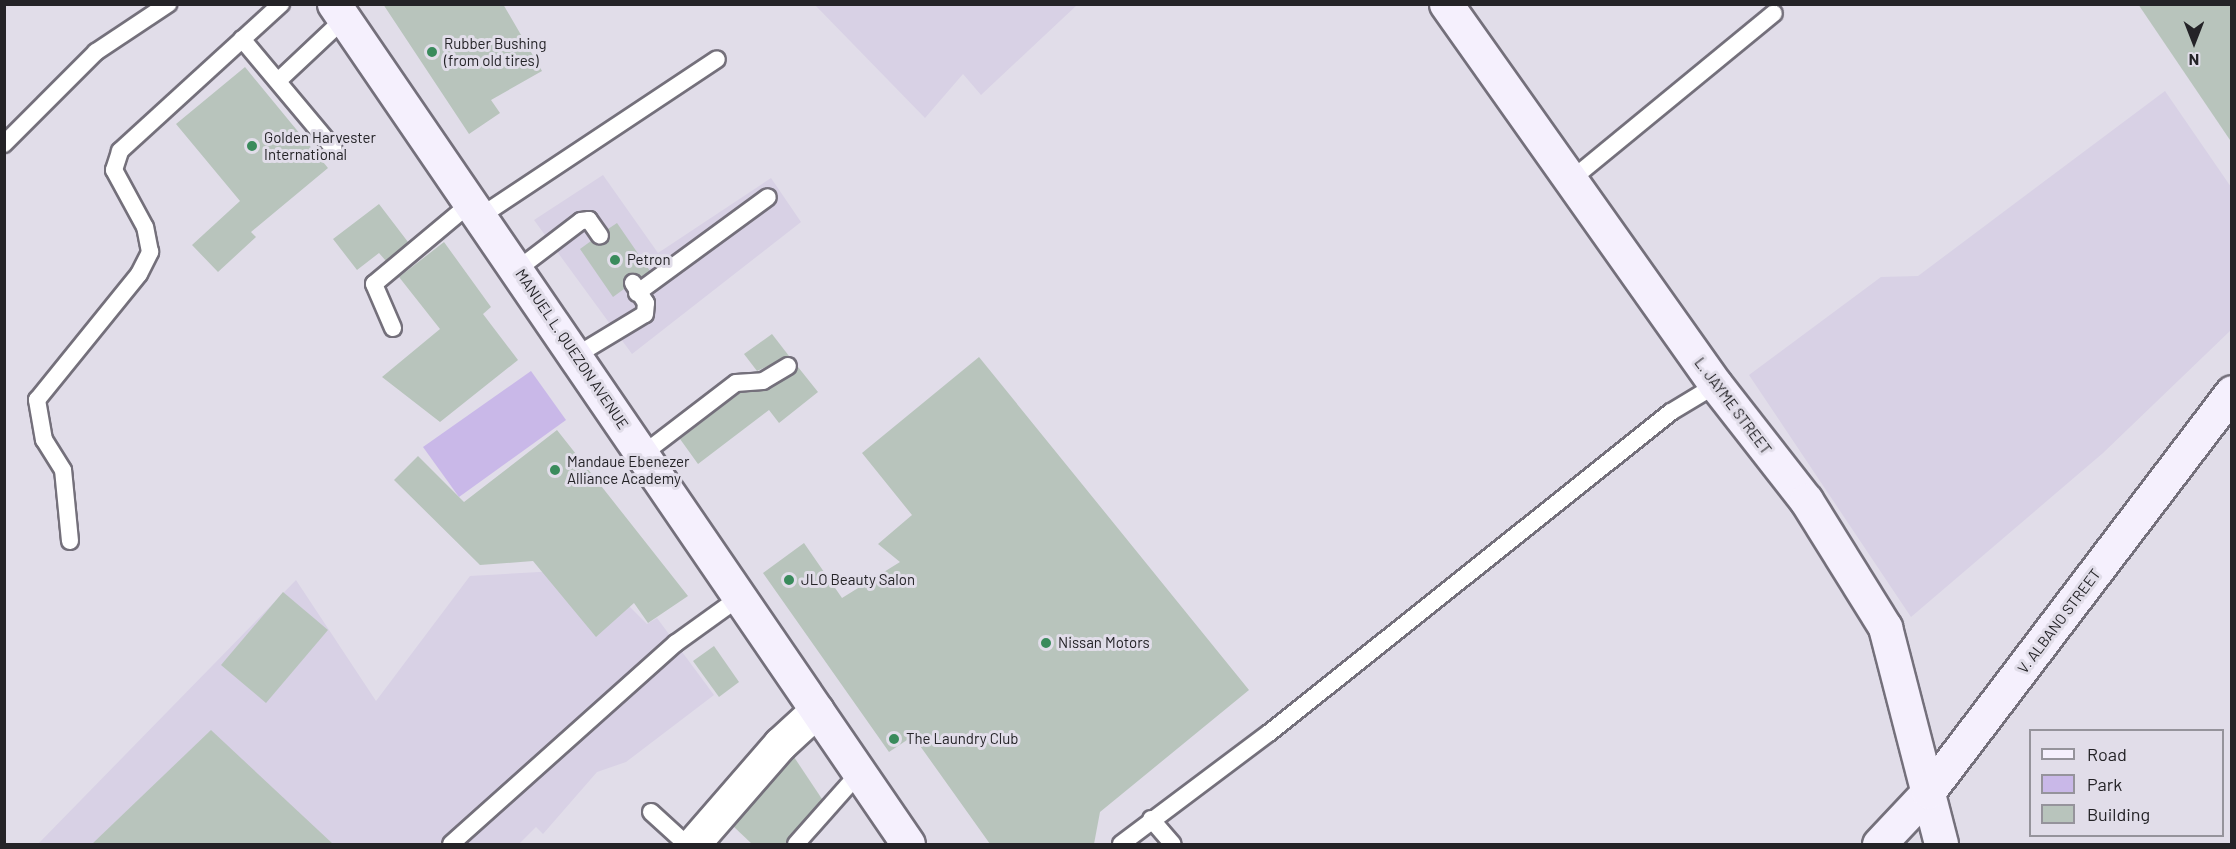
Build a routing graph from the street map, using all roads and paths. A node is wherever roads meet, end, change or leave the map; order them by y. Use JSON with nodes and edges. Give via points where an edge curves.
{"nodes":[{"id":1,"x":168,"y":4,"type":"edge"},
{"id":2,"x":281,"y":4,"type":"edge"},
{"id":3,"x":1446,"y":4,"type":"edge"},
{"id":4,"x":340,"y":11,"type":"edge"},
{"id":5,"x":1773,"y":13,"type":"dead end"},
{"id":6,"x":242,"y":39,"type":"junction"},
{"id":7,"x":717,"y":58,"type":"dead end"},
{"id":8,"x":279,"y":80,"type":"junction"},
{"id":9,"x":4,"y":144,"type":"edge"},
{"id":10,"x":334,"y":149,"type":"dead end"},
{"id":11,"x":1572,"y":179,"type":"junction"},
{"id":12,"x":768,"y":197,"type":"dead end"},
{"id":13,"x":477,"y":209,"type":"junction"},
{"id":14,"x":600,"y":236,"type":"dead end"},
{"id":15,"x":518,"y":269,"type":"junction"},
{"id":16,"x":393,"y":328,"type":"dead end"},
{"id":17,"x":577,"y":356,"type":"junction"},
{"id":18,"x":788,"y":366,"type":"dead end"},
{"id":19,"x":1716,"y":385,"type":"junction"},
{"id":20,"x":2232,"y":392,"type":"edge"},
{"id":21,"x":643,"y":454,"type":"junction"},
{"id":22,"x":70,"y":541,"type":"dead end"},
{"id":23,"x":740,"y":597,"type":"junction"},
{"id":24,"x":817,"y":710,"type":"junction"},
{"id":25,"x":859,"y":773,"type":"junction"},
{"id":26,"x":1928,"y":792,"type":"junction"},
{"id":27,"x":651,"y":812,"type":"dead end"},
{"id":28,"x":1151,"y":819,"type":"junction"},
{"id":29,"x":451,"y":844,"type":"edge"},
{"id":30,"x":686,"y":844,"type":"edge"},
{"id":31,"x":693,"y":844,"type":"edge"},
{"id":32,"x":796,"y":844,"type":"edge"},
{"id":33,"x":908,"y":844,"type":"edge"},
{"id":34,"x":1121,"y":844,"type":"edge"},
{"id":35,"x":1173,"y":844,"type":"edge"},
{"id":36,"x":1879,"y":844,"type":"edge"},
{"id":37,"x":1941,"y":844,"type":"edge"}],
"edges":[{"from":1,"to":9,"type":"lane","via":[[96,52]]},
{"from":2,"to":6,"type":"lane"},
{"from":3,"to":11,"type":"street","name":"L. JAYME STREET"},
{"from":4,"to":8,"type":"lane"},
{"from":4,"to":13,"type":"street","name":"MANUEL L. QUEZON AVENUE"},
{"from":5,"to":11,"type":"lane"},
{"from":6,"to":8,"type":"lane"},
{"from":6,"to":22,"type":"lane","via":[[120,151],[114,170],[145,227],[150,252],[139,274],[37,400],[44,440],[63,470]]},
{"from":7,"to":13,"type":"lane"},
{"from":8,"to":10,"type":"lane"},
{"from":11,"to":19,"type":"street","name":"L. JAYME STREET"},
{"from":12,"to":17,"type":"lane","via":[[635,288],[646,303],[645,314]]},
{"from":13,"to":15,"type":"street","name":"MANUEL L. QUEZON AVENUE"},
{"from":13,"to":16,"type":"lane","via":[[374,284]]},
{"from":14,"to":15,"type":"lane","via":[[589,220],[581,221]]},
{"from":15,"to":17,"type":"street","name":"MANUEL L. QUEZON AVENUE"},
{"from":17,"to":21,"type":"street","name":"MANUEL L. QUEZON AVENUE"},
{"from":18,"to":21,"type":"lane","via":[[763,381],[736,383]]},
{"from":19,"to":26,"type":"street","name":"L. JAYME STREET","via":[[1806,500],[1885,627]]},
{"from":19,"to":28,"type":"lane","via":[[1671,412],[1269,733]]},
{"from":20,"to":26,"type":"street","name":"V. ALBANO STREET"},
{"from":21,"to":23,"type":"street","name":"MANUEL L. QUEZON AVENUE"},
{"from":23,"to":24,"type":"street","name":"MANUEL L. QUEZON AVENUE"},
{"from":23,"to":29,"type":"lane","via":[[676,643]]},
{"from":24,"to":25,"type":"street","name":"MANUEL L. QUEZON AVENUE"},
{"from":24,"to":31,"type":"street","via":[[780,744]]},
{"from":25,"to":32,"type":"lane"},
{"from":25,"to":33,"type":"street","name":"MANUEL L. QUEZON AVENUE"},
{"from":26,"to":36,"type":"street","name":"V. ALBANO STREET"},
{"from":26,"to":37,"type":"street","name":"L. JAYME STREET"},
{"from":27,"to":30,"type":"lane"},
{"from":28,"to":34,"type":"lane"},
{"from":28,"to":35,"type":"lane"}]}
